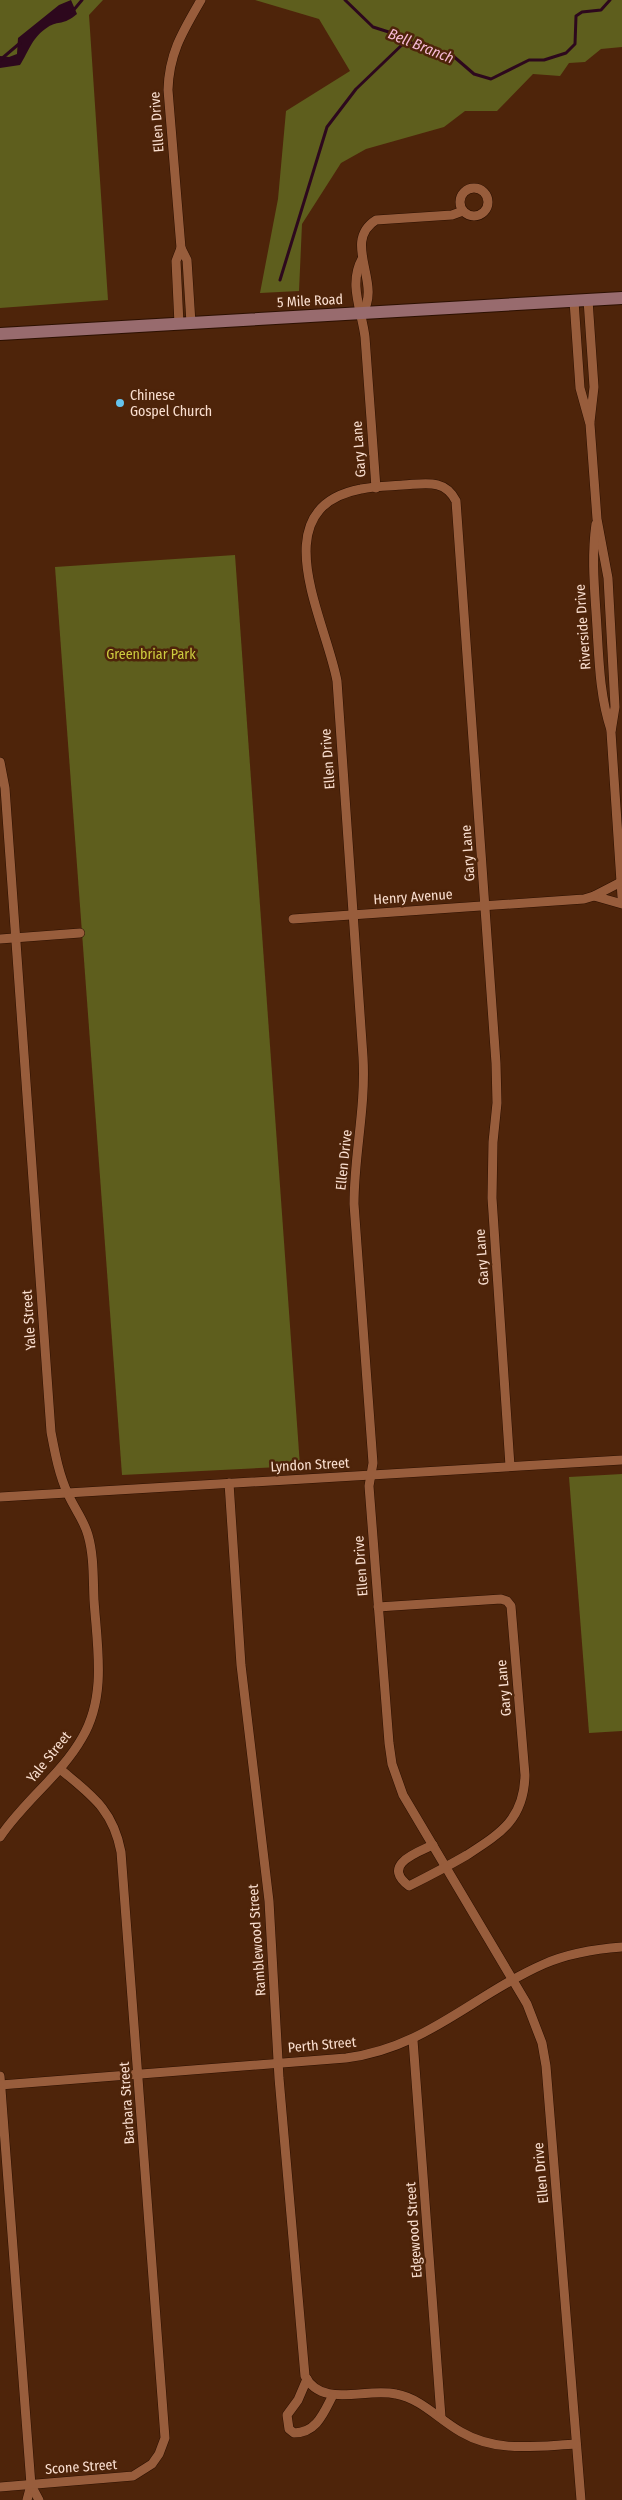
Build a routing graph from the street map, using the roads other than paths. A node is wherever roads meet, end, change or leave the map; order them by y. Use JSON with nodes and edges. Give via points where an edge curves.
{"nodes":[{"id":1,"x":201,"y":0,"type":"edge"},
{"id":2,"x":463,"y":211,"type":"dead end"},
{"id":3,"x":622,"y":298,"type":"edge"},
{"id":4,"x":588,"y":300,"type":"junction"},
{"id":5,"x":574,"y":301,"type":"junction"},
{"id":6,"x":362,"y":314,"type":"junction"},
{"id":7,"x":185,"y":323,"type":"junction"},
{"id":8,"x":0,"y":334,"type":"edge"},
{"id":9,"x":590,"y":424,"type":"junction"},
{"id":10,"x":376,"y":488,"type":"junction"},
{"id":11,"x":596,"y":518,"type":"junction"},
{"id":12,"x":612,"y":732,"type":"junction"},
{"id":13,"x":0,"y":762,"type":"edge"},
{"id":14,"x":3,"y":807,"type":"edge"},
{"id":15,"x":621,"y":882,"type":"edge"},
{"id":16,"x":594,"y":896,"type":"junction"},
{"id":17,"x":622,"y":897,"type":"edge"},
{"id":18,"x":622,"y":904,"type":"edge"},
{"id":19,"x":486,"y":906,"type":"junction"},
{"id":20,"x":353,"y":914,"type":"junction"},
{"id":21,"x":293,"y":919,"type":"dead end"},
{"id":22,"x":80,"y":934,"type":"dead end"},
{"id":23,"x":16,"y":938,"type":"junction"},
{"id":24,"x":0,"y":939,"type":"edge"},
{"id":25,"x":622,"y":1460,"type":"edge"},
{"id":26,"x":510,"y":1466,"type":"junction"},
{"id":27,"x":370,"y":1475,"type":"junction"},
{"id":28,"x":229,"y":1483,"type":"junction"},
{"id":29,"x":67,"y":1493,"type":"junction"},
{"id":30,"x":0,"y":1497,"type":"edge"},
{"id":31,"x":378,"y":1607,"type":"junction"},
{"id":32,"x":60,"y":1769,"type":"junction"},
{"id":33,"x":0,"y":1837,"type":"edge"},
{"id":34,"x":433,"y":1845,"type":"junction"},
{"id":35,"x":446,"y":1868,"type":"junction"},
{"id":36,"x":622,"y":1947,"type":"edge"},
{"id":37,"x":514,"y":1981,"type":"junction"},
{"id":38,"x":413,"y":2040,"type":"junction"},
{"id":39,"x":278,"y":2063,"type":"junction"},
{"id":40,"x":138,"y":2073,"type":"junction"},
{"id":41,"x":0,"y":2082,"type":"edge"},
{"id":42,"x":307,"y":2379,"type":"junction"},
{"id":43,"x":333,"y":2395,"type":"junction"},
{"id":44,"x":441,"y":2417,"type":"junction"},
{"id":45,"x":576,"y":2444,"type":"junction"},
{"id":46,"x":158,"y":2457,"type":"joint"},
{"id":47,"x":31,"y":2484,"type":"junction"},
{"id":48,"x":0,"y":2487,"type":"edge"},
{"id":49,"x":27,"y":2500,"type":"edge"},
{"id":50,"x":39,"y":2500,"type":"edge"},
{"id":51,"x":581,"y":2500,"type":"edge"}],
"edges":[{"from":1,"to":7,"type":"street","name":"Ellen Drive","via":[[177,43],[168,90],[180,248],[187,260]]},
{"from":2,"to":6,"type":"street","name":"Gary Lane","via":[[452,215],[376,220],[363,232],[362,259],[367,272],[368,305]]},
{"from":3,"to":4,"type":"main road","name":"5 Mile Road"},
{"from":4,"to":5,"type":"main road","name":"5 Mile Road"},
{"from":4,"to":9,"type":"street","name":"Riverside Drive","via":[[594,387]]},
{"from":5,"to":6,"type":"main road","name":"5 Mile Road"},
{"from":5,"to":9,"type":"street","name":"Riverside Drive","via":[[580,388]]},
{"from":6,"to":7,"type":"main road","name":"5 Mile Road"},
{"from":6,"to":10,"type":"street","name":"Gary Lane"},
{"from":7,"to":8,"type":"main road","name":"5 Mile Road"},
{"from":9,"to":11,"type":"street","name":"Riverside Drive"},
{"from":10,"to":19,"type":"street","name":"Gary Lane","via":[[436,483],[448,489],[456,501]]},
{"from":10,"to":20,"type":"street","name":"Ellen Drive","via":[[361,489],[330,500],[310,523],[305,545],[310,586],[337,681]]},
{"from":11,"to":12,"type":"street","name":"Riverside Drive","via":[[608,578],[615,706]]},
{"from":11,"to":12,"type":"street","name":"Riverside Drive","via":[[594,575],[600,668],[603,706]]},
{"from":12,"to":15,"type":"street","name":"Riverside Drive"},
{"from":13,"to":14,"type":"street","name":"Yale Street"},
{"from":14,"to":23,"type":"street","name":"Yale Street"},
{"from":15,"to":16,"type":"street","name":"Henry Avenue"},
{"from":15,"to":17,"type":"street","name":"Riverside Drive"},
{"from":16,"to":18,"type":"street","name":"Henry Avenue"},
{"from":16,"to":19,"type":"street","name":"Henry Avenue"},
{"from":19,"to":20,"type":"street","name":"Henry Avenue"},
{"from":19,"to":26,"type":"street","name":"Gary Lane","via":[[497,1103],[492,1198]]},
{"from":20,"to":21,"type":"street","name":"Henry Avenue"},
{"from":20,"to":27,"type":"street","name":"Ellen Drive","via":[[365,1082],[354,1204],[373,1464]]},
{"from":22,"to":23,"type":"street"},
{"from":23,"to":24,"type":"street"},
{"from":23,"to":29,"type":"street","name":"Yale Street","via":[[50,1423]]},
{"from":25,"to":26,"type":"street","name":"Lyndon Street"},
{"from":26,"to":27,"type":"street","name":"Lyndon Street"},
{"from":27,"to":28,"type":"street","name":"Lyndon Street"},
{"from":27,"to":31,"type":"street","name":"Ellen Drive"},
{"from":28,"to":29,"type":"street","name":"Lyndon Street"},
{"from":28,"to":39,"type":"street","name":"Ramblewood Street","via":[[241,1665],[269,1901]]},
{"from":29,"to":30,"type":"street","name":"Lyndon Street"},
{"from":29,"to":32,"type":"street","name":"Yale Street","via":[[81,1518],[91,1550],[99,1678],[88,1727]]},
{"from":31,"to":34,"type":"street","name":"Ellen Drive","via":[[392,1764],[403,1795]]},
{"from":31,"to":35,"type":"street","name":"Gary Lane","via":[[501,1599],[511,1606],[525,1775],[522,1798],[515,1816],[502,1831]]},
{"from":32,"to":33,"type":"street","name":"Yale Street"},
{"from":32,"to":40,"type":"street","name":"Barbara Street","via":[[103,1806],[119,1838]]},
{"from":34,"to":35,"type":"street","name":"Ellen Drive"},
{"from":34,"to":35,"type":"street","via":[[404,1860],[399,1871],[401,1878],[409,1886]]},
{"from":35,"to":37,"type":"street","name":"Ellen Drive"},
{"from":36,"to":37,"type":"street","name":"Perth Street","via":[[562,1957]]},
{"from":37,"to":38,"type":"street","name":"Perth Street"},
{"from":37,"to":45,"type":"street","name":"Ellen Drive","via":[[535,2021],[546,2066]]},
{"from":38,"to":39,"type":"street","name":"Perth Street","via":[[362,2056]]},
{"from":38,"to":44,"type":"street","name":"Edgewood Street"},
{"from":39,"to":40,"type":"street","name":"Perth Street"},
{"from":39,"to":42,"type":"street","name":"Ramblewood Street","via":[[303,2368]]},
{"from":40,"to":41,"type":"street","name":"Perth Street"},
{"from":40,"to":46,"type":"street","name":"Barbara Street","via":[[165,2429],[164,2444]]},
{"from":41,"to":47,"type":"street"},
{"from":42,"to":43,"type":"street","via":[[318,2391]]},
{"from":42,"to":43,"type":"street","via":[[287,2416],[294,2433],[314,2427]]},
{"from":43,"to":44,"type":"street","via":[[394,2393],[417,2400]]},
{"from":44,"to":45,"type":"street","via":[[466,2435],[498,2446],[521,2448]]},
{"from":45,"to":51,"type":"street","name":"Ellen Drive"},
{"from":46,"to":47,"type":"street","name":"Scone Street","via":[[133,2476]]},
{"from":47,"to":48,"type":"street","name":"Scone Street"},
{"from":47,"to":49,"type":"street"},
{"from":47,"to":50,"type":"street"}]}
